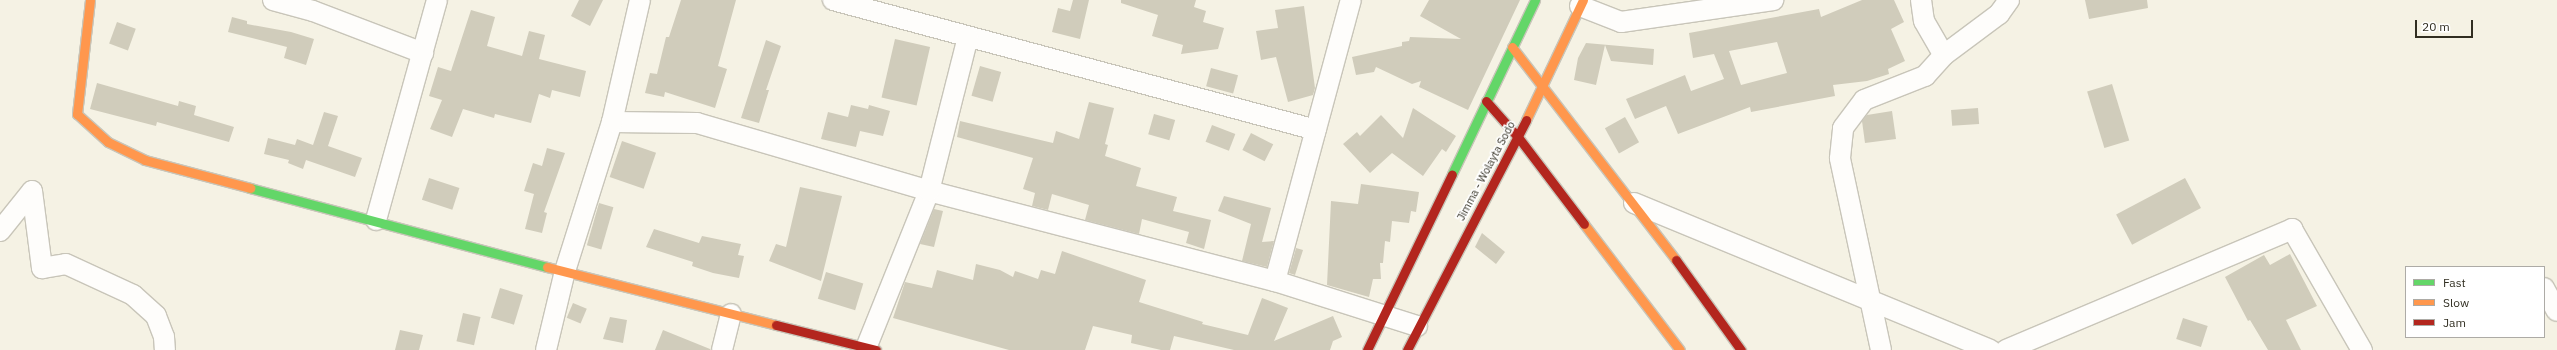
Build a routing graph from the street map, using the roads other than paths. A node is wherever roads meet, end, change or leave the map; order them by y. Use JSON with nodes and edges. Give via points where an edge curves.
{"nodes":[{"id":1,"x":90,"y":0,"type":"edge"},
{"id":2,"x":273,"y":0,"type":"edge"},
{"id":3,"x":437,"y":0,"type":"edge"},
{"id":4,"x":640,"y":0,"type":"edge"},
{"id":5,"x":833,"y":0,"type":"edge"},
{"id":6,"x":1350,"y":0,"type":"edge"},
{"id":7,"x":1535,"y":0,"type":"edge"},
{"id":8,"x":1773,"y":0,"type":"edge"},
{"id":9,"x":1921,"y":0,"type":"edge"},
{"id":10,"x":2009,"y":0,"type":"edge"},
{"id":11,"x":1582,"y":3,"type":"edge"},
{"id":12,"x":968,"y":37,"type":"junction"},
{"id":13,"x":1512,"y":47,"type":"junction"},
{"id":14,"x":422,"y":53,"type":"junction"},
{"id":15,"x":1944,"y":55,"type":"junction"},
{"id":16,"x":1543,"y":87,"type":"junction"},
{"id":17,"x":1486,"y":102,"type":"junction"},
{"id":18,"x":612,"y":122,"type":"junction"},
{"id":19,"x":1316,"y":130,"type":"junction"},
{"id":20,"x":1518,"y":136,"type":"junction"},
{"id":21,"x":929,"y":191,"type":"junction"},
{"id":22,"x":1634,"y":203,"type":"junction"},
{"id":23,"x":376,"y":220,"type":"junction"},
{"id":24,"x":0,"y":231,"type":"edge"},
{"id":25,"x":565,"y":271,"type":"junction"},
{"id":26,"x":1275,"y":281,"type":"junction"},
{"id":27,"x":2545,"y":290,"type":"edge"},
{"id":28,"x":1870,"y":302,"type":"junction"},
{"id":29,"x":2557,"y":311,"type":"edge"},
{"id":30,"x":731,"y":314,"type":"junction"},
{"id":31,"x":1384,"y":315,"type":"junction"},
{"id":32,"x":1417,"y":326,"type":"junction"},
{"id":33,"x":871,"y":349,"type":"edge"},
{"id":34,"x":165,"y":350,"type":"edge"},
{"id":35,"x":546,"y":350,"type":"edge"},
{"id":36,"x":722,"y":350,"type":"edge"},
{"id":37,"x":1367,"y":350,"type":"edge"},
{"id":38,"x":1407,"y":350,"type":"edge"},
{"id":39,"x":1680,"y":350,"type":"edge"},
{"id":40,"x":1741,"y":350,"type":"edge"},
{"id":41,"x":1881,"y":350,"type":"edge"},
{"id":42,"x":1990,"y":350,"type":"edge"},
{"id":43,"x":2006,"y":350,"type":"edge"},
{"id":44,"x":2362,"y":350,"type":"edge"}],
"edges":[{"from":1,"to":23,"type":"main road","via":[[77,114],[108,142],[145,160]]},
{"from":2,"to":14,"type":"street","via":[[313,12]]},
{"from":3,"to":14,"type":"street"},
{"from":4,"to":18,"type":"street"},
{"from":5,"to":12,"type":"street"},
{"from":6,"to":19,"type":"street"},
{"from":7,"to":13,"type":"main road"},
{"from":8,"to":11,"type":"street","via":[[1621,22]]},
{"from":9,"to":15,"type":"street","via":[[1924,21]]},
{"from":10,"to":15,"type":"street","via":[[2000,14]]},
{"from":11,"to":16,"type":"main road","name":"Jimma - Wolayta Sodo"},
{"from":12,"to":19,"type":"street"},
{"from":12,"to":21,"type":"street"},
{"from":13,"to":16,"type":"main road"},
{"from":13,"to":17,"type":"main road"},
{"from":14,"to":23,"type":"street"},
{"from":15,"to":28,"type":"street","via":[[1925,76],[1864,100],[1843,128],[1840,158]]},
{"from":16,"to":20,"type":"main road","name":"Jimma - Wolayta Sodo"},
{"from":16,"to":22,"type":"main road"},
{"from":17,"to":20,"type":"main road"},
{"from":17,"to":31,"type":"main road"},
{"from":18,"to":21,"type":"street","via":[[697,123]]},
{"from":18,"to":25,"type":"street"},
{"from":19,"to":26,"type":"street"},
{"from":20,"to":32,"type":"main road","name":"Jimma - Wolayta Sodo"},
{"from":20,"to":39,"type":"main road"},
{"from":21,"to":26,"type":"street"},
{"from":21,"to":33,"type":"street"},
{"from":22,"to":28,"type":"street"},
{"from":22,"to":40,"type":"main road"},
{"from":23,"to":25,"type":"main road"},
{"from":24,"to":34,"type":"street","via":[[32,191],[42,268],[66,264],[134,295],[156,316],[164,337]]},
{"from":25,"to":30,"type":"main road"},
{"from":25,"to":35,"type":"street"},
{"from":26,"to":31,"type":"street"},
{"from":27,"to":29,"type":"street"},
{"from":28,"to":41,"type":"street"},
{"from":28,"to":42,"type":"street"},
{"from":30,"to":33,"type":"main road"},
{"from":30,"to":36,"type":"street"},
{"from":31,"to":32,"type":"street"},
{"from":31,"to":37,"type":"main road"},
{"from":32,"to":38,"type":"main road","name":"Jimma - Wolayta Sodo"},
{"from":43,"to":44,"type":"street","via":[[2292,229]]}]}
